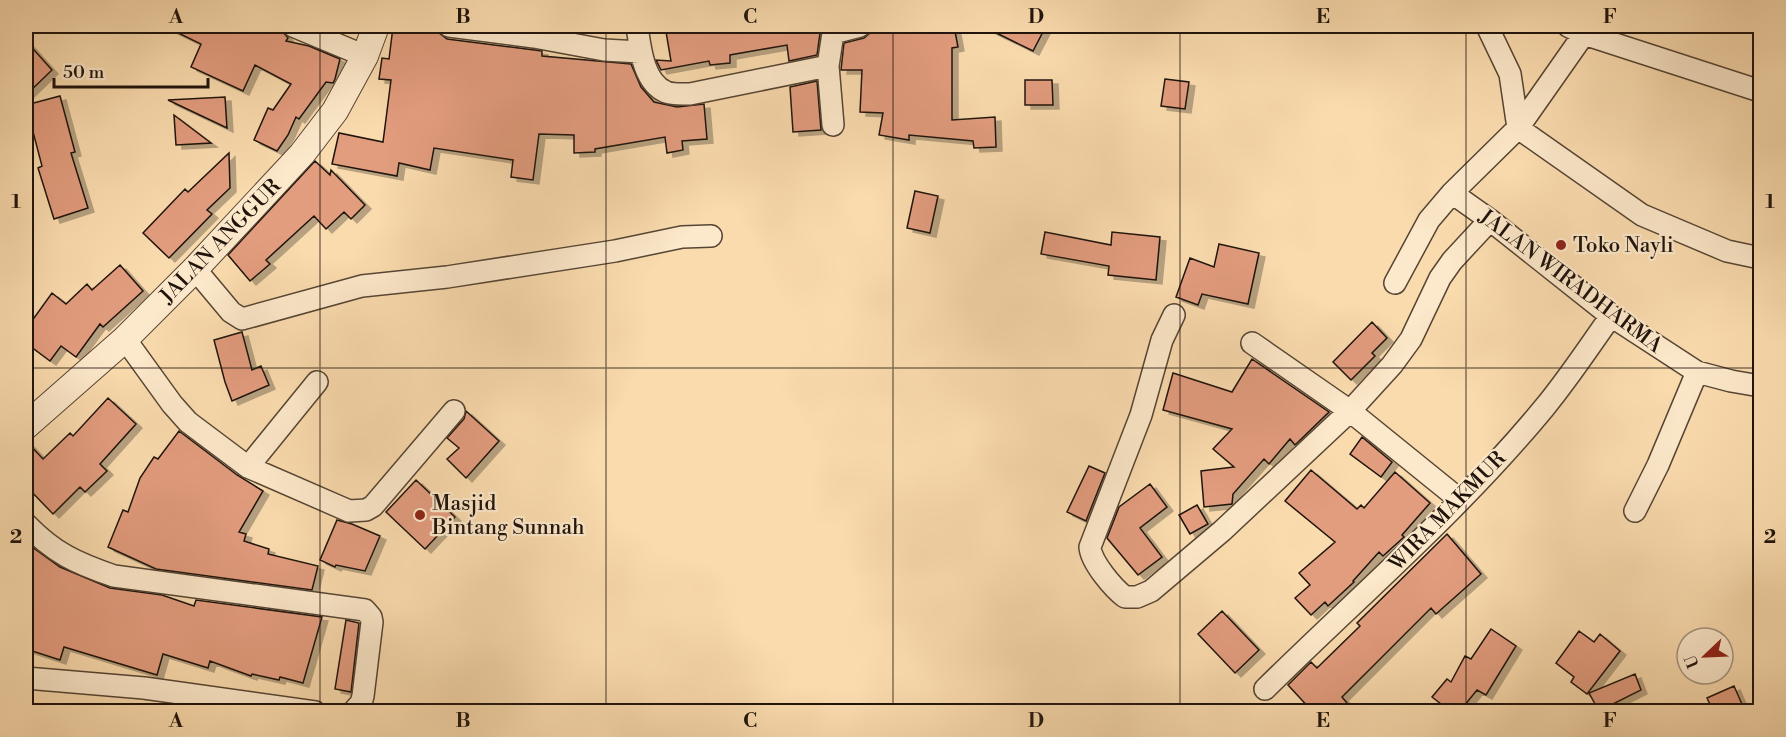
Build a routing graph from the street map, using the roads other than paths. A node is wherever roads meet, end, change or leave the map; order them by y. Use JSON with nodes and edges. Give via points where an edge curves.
{"nodes":[{"id":1,"x":294,"y":26,"type":"edge"},
{"id":2,"x":376,"y":26,"type":"edge"},
{"id":3,"x":449,"y":26,"type":"edge"},
{"id":4,"x":637,"y":26,"type":"edge"},
{"id":5,"x":860,"y":26,"type":"edge"},
{"id":6,"x":1487,"y":26,"type":"edge"},
{"id":7,"x":832,"y":29,"type":"edge"},
{"id":8,"x":1576,"y":30,"type":"edge"},
{"id":9,"x":640,"y":52,"type":"junction"},
{"id":10,"x":364,"y":56,"type":"junction"},
{"id":11,"x":828,"y":66,"type":"junction"},
{"id":12,"x":1761,"y":91,"type":"edge"},
{"id":13,"x":833,"y":125,"type":"dead end"},
{"id":14,"x":1518,"y":128,"type":"junction"},
{"id":15,"x":1452,"y":194,"type":"junction"},
{"id":16,"x":1490,"y":220,"type":"junction"},
{"id":17,"x":711,"y":236,"type":"dead end"},
{"id":18,"x":1761,"y":258,"type":"edge"},
{"id":19,"x":195,"y":269,"type":"junction"},
{"id":20,"x":1395,"y":283,"type":"dead end"},
{"id":21,"x":1174,"y":315,"type":"dead end"},
{"id":22,"x":1611,"y":316,"type":"junction"},
{"id":23,"x":125,"y":339,"type":"junction"},
{"id":24,"x":1252,"y":343,"type":"dead end"},
{"id":25,"x":1697,"y":372,"type":"junction"},
{"id":26,"x":317,"y":382,"type":"dead end"},
{"id":27,"x":1761,"y":386,"type":"edge"},
{"id":28,"x":454,"y":411,"type":"dead end"},
{"id":29,"x":1350,"y":411,"type":"junction"},
{"id":30,"x":26,"y":426,"type":"edge"},
{"id":31,"x":248,"y":467,"type":"junction"},
{"id":32,"x":1461,"y":500,"type":"junction"},
{"id":33,"x":1635,"y":511,"type":"dead end"},
{"id":34,"x":26,"y":524,"type":"edge"},
{"id":35,"x":26,"y":678,"type":"edge"},
{"id":36,"x":1265,"y":689,"type":"dead end"},
{"id":37,"x":315,"y":711,"type":"edge"},
{"id":38,"x":353,"y":711,"type":"edge"}],
"edges":[{"from":1,"to":10,"type":"street"},
{"from":2,"to":10,"type":"street","name":"JALAN ANGGUR"},
{"from":3,"to":9,"type":"street"},
{"from":4,"to":9,"type":"street"},
{"from":5,"to":7,"type":"street"},
{"from":6,"to":14,"type":"street","via":[[1510,74]]},
{"from":7,"to":11,"type":"street"},
{"from":8,"to":12,"type":"street"},
{"from":8,"to":14,"type":"street"},
{"from":9,"to":11,"type":"street","via":[[659,88],[676,94]]},
{"from":10,"to":19,"type":"street","name":"JALAN ANGGUR","via":[[319,134]]},
{"from":11,"to":13,"type":"street"},
{"from":14,"to":15,"type":"street"},
{"from":14,"to":18,"type":"street","via":[[1642,215],[1727,251]]},
{"from":15,"to":16,"type":"street","name":"JALAN WIRADHARMA"},
{"from":15,"to":20,"type":"street","via":[[1428,220]]},
{"from":16,"to":22,"type":"street","name":"JALAN WIRADHARMA"},
{"from":16,"to":29,"type":"street","via":[[1440,278],[1420,323],[1401,353]]},
{"from":17,"to":19,"type":"street","via":[[682,237],[447,277],[362,286],[242,319],[231,312]]},
{"from":19,"to":23,"type":"street","name":"JALAN ANGGUR"},
{"from":21,"to":29,"type":"street","via":[[1162,340],[1141,415],[1090,547],[1093,560],[1125,597],[1151,591],[1222,531]]},
{"from":22,"to":25,"type":"street","name":"JALAN WIRADHARMA"},
{"from":22,"to":32,"type":"street","name":"WIRA MAKMUR","via":[[1544,409]]},
{"from":23,"to":30,"type":"street","name":"JALAN ANGGUR"},
{"from":23,"to":31,"type":"street","via":[[188,422]]},
{"from":24,"to":29,"type":"street"},
{"from":25,"to":27,"type":"street","name":"JALAN WIRADHARMA"},
{"from":25,"to":33,"type":"street"},
{"from":26,"to":31,"type":"street"},
{"from":28,"to":31,"type":"street","via":[[366,510],[349,511]]},
{"from":29,"to":32,"type":"street"},
{"from":32,"to":36,"type":"street","name":"WIRA MAKMUR"},
{"from":34,"to":38,"type":"street","via":[[68,558],[114,576],[365,610],[372,622],[363,696]]},
{"from":35,"to":37,"type":"street","via":[[144,688]]}]}
